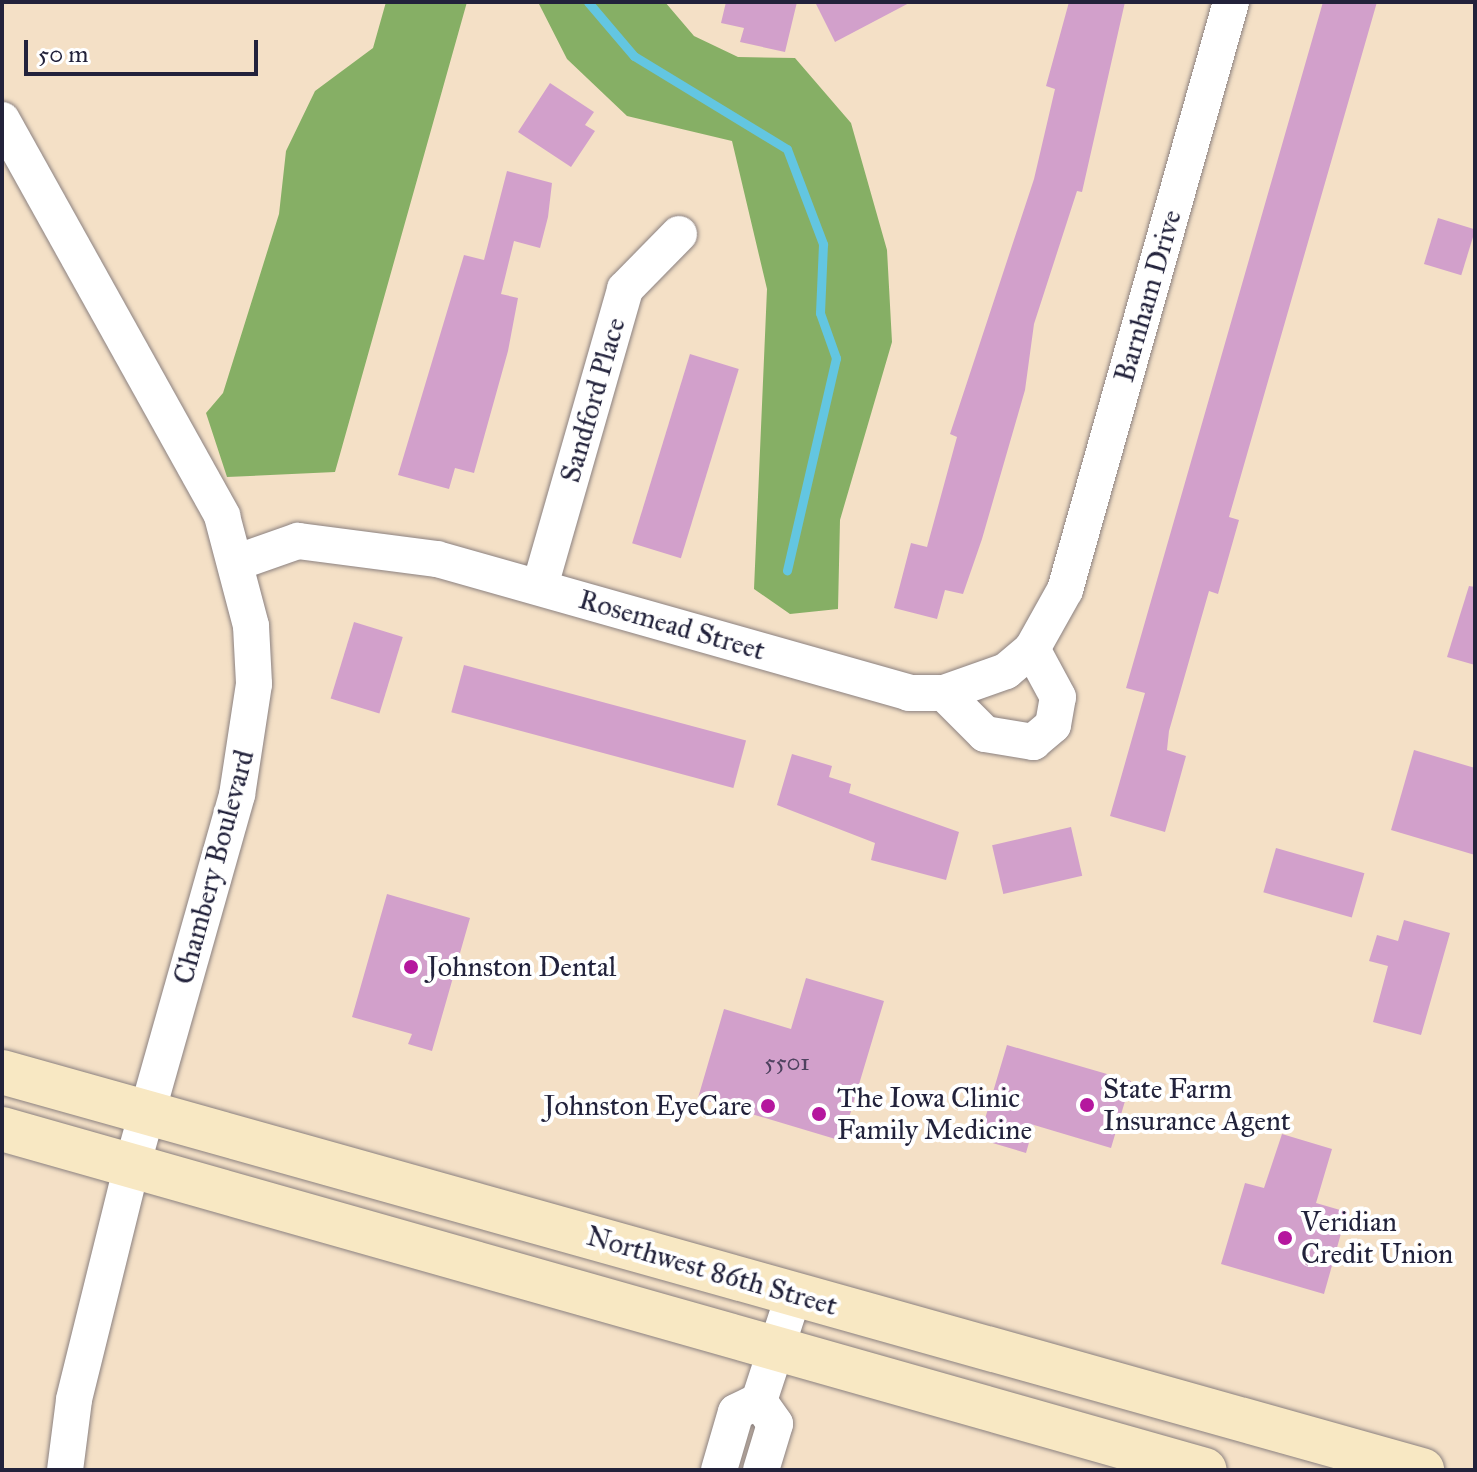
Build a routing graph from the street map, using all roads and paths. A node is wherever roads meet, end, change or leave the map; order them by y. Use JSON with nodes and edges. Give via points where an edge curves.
{"nodes":[{"id":1,"x":1231,"y":2,"type":"edge"},
{"id":2,"x":2,"y":120,"type":"edge"},
{"id":3,"x":679,"y":234,"type":"dead end"},
{"id":4,"x":238,"y":562,"type":"junction"},
{"id":5,"x":540,"y":586,"type":"junction"},
{"id":6,"x":1065,"y":590,"type":"joint"},
{"id":7,"x":1032,"y":649,"type":"junction"},
{"id":8,"x":944,"y":693,"type":"junction"},
{"id":9,"x":2,"y":1072,"type":"edge"},
{"id":10,"x":147,"y":1112,"type":"junction"},
{"id":11,"x":2,"y":1129,"type":"edge"},
{"id":12,"x":132,"y":1165,"type":"junction"},
{"id":13,"x":794,"y":1294,"type":"junction"},
{"id":14,"x":776,"y":1347,"type":"junction"},
{"id":15,"x":759,"y":1401,"type":"junction"},
{"id":16,"x":65,"y":1470,"type":"edge"},
{"id":17,"x":719,"y":1470,"type":"edge"},
{"id":18,"x":761,"y":1470,"type":"edge"},
{"id":19,"x":1205,"y":1470,"type":"edge"},
{"id":20,"x":1422,"y":1470,"type":"edge"}],
"edges":[{"from":1,"to":6,"type":"street","name":"Barnham Drive"},
{"from":2,"to":4,"type":"street","name":"Chambery Boulevard","via":[[199,469]]},
{"from":3,"to":5,"type":"street","name":"Sandford Place","via":[[625,289]]},
{"from":4,"to":5,"type":"street","name":"Rosemead Street","via":[[272,544],[342,544]]},
{"from":4,"to":10,"type":"street","name":"Chambery Boulevard","via":[[251,626],[249,742]]},
{"from":5,"to":8,"type":"street","name":"Rosemead Street","via":[[890,689]]},
{"from":6,"to":7,"type":"street","name":"Rosemead Street"},
{"from":7,"to":8,"type":"street","name":"Rosemead Street","via":[[977,686]]},
{"from":7,"to":8,"type":"street","via":[[1058,697],[1053,725],[1033,742],[985,734]]},
{"from":9,"to":10,"type":"main road","name":"Northwest 86th Street"},
{"from":10,"to":12,"type":"street","name":"Chambery Boulevard"},
{"from":10,"to":13,"type":"main road","name":"Northwest 86th Street"},
{"from":11,"to":12,"type":"main road","name":"Northwest 86th Street"},
{"from":12,"to":14,"type":"main road","name":"Northwest 86th Street"},
{"from":12,"to":16,"type":"street","name":"Chambery Boulevard"},
{"from":13,"to":14,"type":"street"},
{"from":13,"to":20,"type":"main road","name":"Northwest 86th Street"},
{"from":14,"to":15,"type":"street"},
{"from":14,"to":19,"type":"main road","name":"Northwest 86th Street"},
{"from":15,"to":17,"type":"street","via":[[736,1412]]},
{"from":15,"to":18,"type":"street","via":[[775,1424]]}]}
